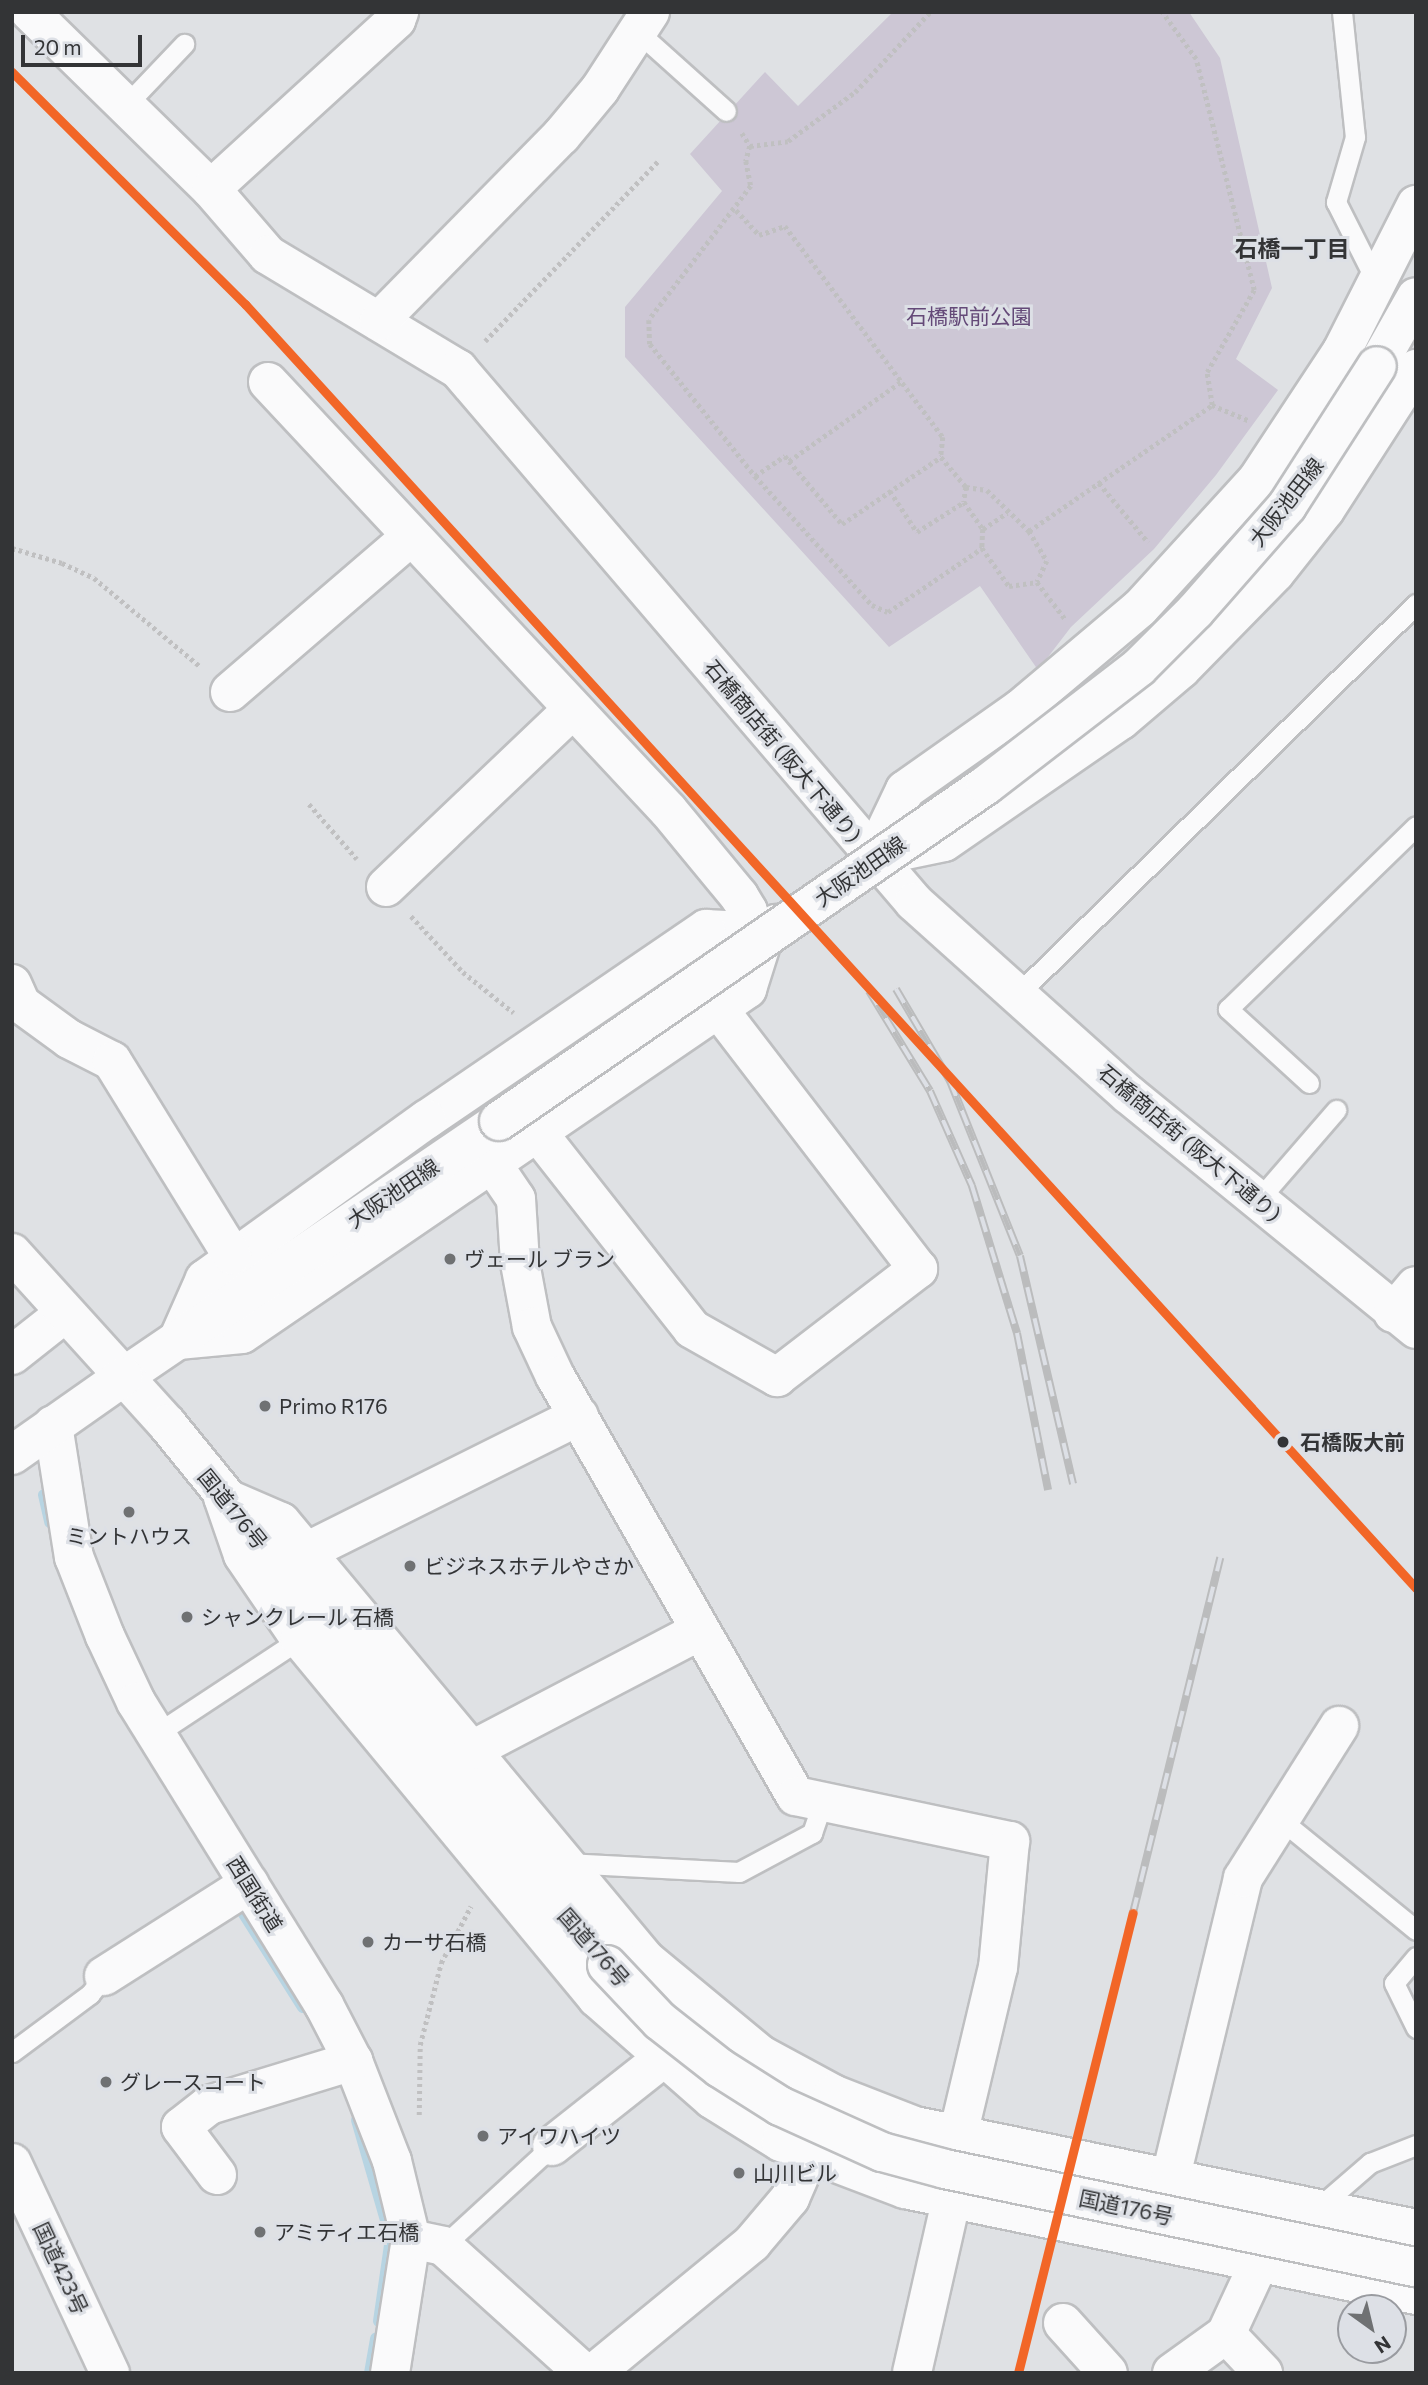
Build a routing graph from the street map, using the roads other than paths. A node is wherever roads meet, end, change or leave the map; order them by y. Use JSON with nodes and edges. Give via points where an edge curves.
{"nodes":[{"id":1,"x":30,"y":12,"type":"edge"},
{"id":2,"x":399,"y":12,"type":"edge"},
{"id":3,"x":1342,"y":12,"type":"edge"},
{"id":4,"x":634,"y":19,"type":"edge"},
{"id":5,"x":184,"y":44,"type":"dead end"},
{"id":6,"x":125,"y":106,"type":"junction"},
{"id":7,"x":726,"y":111,"type":"road end"},
{"id":8,"x":211,"y":189,"type":"junction"},
{"id":9,"x":1416,"y":205,"type":"edge"},
{"id":10,"x":1377,"y":283,"type":"junction"},
{"id":11,"x":1416,"y":297,"type":"edge"},
{"id":12,"x":379,"y":321,"type":"junction"},
{"id":13,"x":1416,"y":369,"type":"edge"},
{"id":14,"x":268,"y":382,"type":"dead end"},
{"id":15,"x":1308,"y":407,"type":"junction"},
{"id":16,"x":1369,"y":447,"type":"junction"},
{"id":17,"x":410,"y":537,"type":"junction"},
{"id":18,"x":1416,"y":604,"type":"edge"},
{"id":19,"x":1087,"y":634,"type":"junction"},
{"id":20,"x":230,"y":692,"type":"road end"},
{"id":21,"x":1151,"y":693,"type":"junction"},
{"id":22,"x":571,"y":711,"type":"junction"},
{"id":23,"x":937,"y":768,"type":"junction"},
{"id":24,"x":974,"y":821,"type":"junction"},
{"id":25,"x":1416,"y":826,"type":"edge"},
{"id":26,"x":873,"y":857,"type":"junction"},
{"id":27,"x":386,"y":887,"type":"road end"},
{"id":28,"x":757,"y":931,"type":"junction"},
{"id":29,"x":12,"y":984,"type":"edge"},
{"id":30,"x":1017,"y":995,"type":"junction"},
{"id":31,"x":718,"y":1008,"type":"junction"},
{"id":32,"x":1308,"y":1083,"type":"dead end"},
{"id":33,"x":1336,"y":1110,"type":"dead end"},
{"id":34,"x":538,"y":1133,"type":"junction"},
{"id":35,"x":493,"y":1165,"type":"junction"},
{"id":36,"x":1259,"y":1199,"type":"junction"},
{"id":37,"x":12,"y":1253,"type":"edge"},
{"id":38,"x":232,"y":1255,"type":"junction"},
{"id":39,"x":1407,"y":1313,"type":"edge"},
{"id":40,"x":64,"y":1314,"type":"junction"},
{"id":41,"x":178,"y":1340,"type":"junction"},
{"id":42,"x":12,"y":1354,"type":"edge"},
{"id":43,"x":122,"y":1377,"type":"junction"},
{"id":44,"x":579,"y":1416,"type":"junction"},
{"id":45,"x":53,"y":1425,"type":"junction"},
{"id":46,"x":12,"y":1455,"type":"edge"},
{"id":47,"x":223,"y":1497,"type":"junction"},
{"id":48,"x":306,"y":1552,"type":"junction"},
{"id":49,"x":700,"y":1631,"type":"junction"},
{"id":50,"x":300,"y":1639,"type":"junction"},
{"id":51,"x":1339,"y":1726,"type":"dead end"},
{"id":52,"x":156,"y":1734,"type":"junction"},
{"id":53,"x":472,"y":1750,"type":"junction"},
{"id":54,"x":823,"y":1801,"type":"junction"},
{"id":55,"x":1281,"y":1820,"type":"junction"},
{"id":56,"x":562,"y":1863,"type":"junction"},
{"id":57,"x":237,"y":1892,"type":"junction"},
{"id":58,"x":1416,"y":1930,"type":"edge"},
{"id":59,"x":1416,"y":1957,"type":"edge"},
{"id":60,"x":104,"y":1976,"type":"joint"},
{"id":61,"x":718,"y":2023,"type":"junction"},
{"id":62,"x":1416,"y":2028,"type":"edge"},
{"id":63,"x":12,"y":2052,"type":"edge"},
{"id":64,"x":340,"y":2064,"type":"junction"},
{"id":65,"x":671,"y":2067,"type":"junction"},
{"id":66,"x":833,"y":2094,"type":"junction"},
{"id":67,"x":958,"y":2135,"type":"junction"},
{"id":68,"x":1416,"y":2145,"type":"edge"},
{"id":69,"x":552,"y":2146,"type":"joint"},
{"id":70,"x":811,"y":2154,"type":"junction"},
{"id":71,"x":12,"y":2162,"type":"edge"},
{"id":72,"x":217,"y":2175,"type":"dead end"},
{"id":73,"x":1170,"y":2182,"type":"junction"},
{"id":74,"x":1219,"y":2191,"type":"junction"},
{"id":75,"x":951,"y":2201,"type":"junction"},
{"id":76,"x":1318,"y":2208,"type":"junction"},
{"id":77,"x":1416,"y":2229,"type":"edge"},
{"id":78,"x":427,"y":2242,"type":"junction"},
{"id":79,"x":1155,"y":2243,"type":"junction"},
{"id":80,"x":1206,"y":2254,"type":"junction"},
{"id":81,"x":1258,"y":2265,"type":"junction"},
{"id":82,"x":1416,"y":2267,"type":"edge"},
{"id":83,"x":1302,"y":2272,"type":"junction"},
{"id":84,"x":1416,"y":2295,"type":"edge"},
{"id":85,"x":1063,"y":2323,"type":"dead end"},
{"id":86,"x":1226,"y":2334,"type":"junction"},
{"id":87,"x":1106,"y":2372,"type":"edge"},
{"id":88,"x":110,"y":2373,"type":"edge"},
{"id":89,"x":390,"y":2373,"type":"edge"},
{"id":90,"x":584,"y":2373,"type":"edge"},
{"id":91,"x":594,"y":2373,"type":"edge"},
{"id":92,"x":912,"y":2373,"type":"edge"},
{"id":93,"x":1172,"y":2373,"type":"edge"},
{"id":94,"x":1263,"y":2373,"type":"edge"}],
"edges":[{"from":1,"to":6,"type":"main road","name":"石橋商店街 (阪大下通り)"},
{"from":2,"to":8,"type":"main road","via":[[396,20]]},
{"from":3,"to":10,"type":"lane","via":[[1355,137],[1336,202]]},
{"from":4,"to":7,"type":"lane"},
{"from":4,"to":12,"type":"main road","via":[[600,89],[561,136]]},
{"from":5,"to":6,"type":"lane"},
{"from":6,"to":8,"type":"main road","name":"石橋商店街 (阪大下通り)"},
{"from":8,"to":12,"type":"main road","name":"石橋商店街 (阪大下通り)","via":[[268,255]]},
{"from":9,"to":10,"type":"main road"},
{"from":10,"to":15,"type":"main road"},
{"from":11,"to":41,"type":"main road","name":"大阪池田線","bridge":true,"via":[[1287,506],[1139,667],[986,785]]},
{"from":12,"to":26,"type":"main road","name":"石橋商店街 (阪大下通り)","via":[[458,369]]},
{"from":13,"to":16,"type":"main road"},
{"from":14,"to":17,"type":"main road"},
{"from":15,"to":16,"type":"lane"},
{"from":15,"to":19,"type":"main road","via":[[1257,480],[1167,581]]},
{"from":16,"to":21,"type":"main road","via":[[1275,573]]},
{"from":17,"to":20,"type":"main road"},
{"from":17,"to":22,"type":"main road"},
{"from":18,"to":30,"type":"lane"},
{"from":19,"to":21,"type":"main road"},
{"from":19,"to":23,"type":"main road","via":[[1020,709]]},
{"from":21,"to":24,"type":"main road","via":[[1121,720]]},
{"from":22,"to":27,"type":"main road"},
{"from":22,"to":28,"type":"main road","via":[[668,810],[739,896]]},
{"from":23,"to":24,"type":"lane"},
{"from":23,"to":26,"type":"main road","via":[[905,790]]},
{"from":24,"to":26,"type":"main road","via":[[944,842]]},
{"from":25,"to":32,"type":"lane","via":[[1228,1009]]},
{"from":26,"to":28,"type":"main road"},
{"from":26,"to":30,"type":"main road","name":"石橋商店街 (阪大下通り)","via":[[914,902]]},
{"from":28,"to":31,"type":"main road","via":[[747,989]]},
{"from":28,"to":38,"type":"main road","via":[[706,929]]},
{"from":29,"to":38,"type":"main road","via":[[21,1004],[69,1039],[112,1061]]},
{"from":30,"to":36,"type":"main road","name":"石橋商店街 (阪大下通り)","via":[[1128,1094]]},
{"from":31,"to":34,"type":"main road"},
{"from":31,"to":34,"type":"main road","via":[[918,1269],[776,1377],[692,1329]]},
{"from":33,"to":36,"type":"lane"},
{"from":34,"to":35,"type":"main road"},
{"from":35,"to":41,"type":"main road","via":[[242,1334]]},
{"from":35,"to":44,"type":"main road","via":[[516,1199],[520,1263],[532,1327]]},
{"from":36,"to":39,"type":"main road","name":"石橋商店街 (阪大下通り)"},
{"from":37,"to":40,"type":"main road","name":"国道176号"},
{"from":38,"to":41,"type":"main road","via":[[205,1279]]},
{"from":40,"to":42,"type":"main road"},
{"from":40,"to":43,"type":"main road","name":"国道176号"},
{"from":41,"to":43,"type":"main road","name":"大阪池田線"},
{"from":43,"to":45,"type":"main road"},
{"from":43,"to":47,"type":"main road","name":"国道176号"},
{"from":44,"to":48,"type":"main road"},
{"from":44,"to":49,"type":"main road"},
{"from":45,"to":46,"type":"main road"},
{"from":45,"to":52,"type":"main road","name":"西国街道","via":[[74,1557],[110,1647]]},
{"from":47,"to":48,"type":"main road","via":[[281,1522]]},
{"from":47,"to":50,"type":"main road","via":[[243,1555]]},
{"from":47,"to":82,"type":"main road","name":"国道176号","bridge":true,"via":[[607,1965],[660,2021],[720,2068],[780,2106],[882,2152]]},
{"from":48,"to":53,"type":"main road"},
{"from":49,"to":53,"type":"main road"},
{"from":49,"to":54,"type":"main road","via":[[796,1796]]},
{"from":50,"to":52,"type":"lane"},
{"from":50,"to":65,"type":"main road","via":[[597,1998]]},
{"from":51,"to":55,"type":"main road"},
{"from":52,"to":57,"type":"main road","name":"西国街道"},
{"from":53,"to":56,"type":"main road"},
{"from":54,"to":56,"type":"lane","via":[[812,1833],[739,1872]]},
{"from":54,"to":67,"type":"main road","via":[[1010,1841],[998,1966]]},
{"from":55,"to":58,"type":"lane"},
{"from":55,"to":73,"type":"main road","via":[[1243,1878]]},
{"from":56,"to":61,"type":"main road","via":[[646,1960]]},
{"from":57,"to":60,"type":"main road"},
{"from":57,"to":64,"type":"main road","name":"西国街道"},
{"from":59,"to":62,"type":"lane","via":[[1394,1983]]},
{"from":60,"to":63,"type":"lane","via":[[90,1994]]},
{"from":61,"to":65,"type":"main road"},
{"from":61,"to":66,"type":"main road","via":[[761,2055]]},
{"from":64,"to":72,"type":"main road","via":[[209,2105],[181,2127]]},
{"from":64,"to":78,"type":"main road","name":"西国街道","via":[[392,2161]]},
{"from":65,"to":69,"type":"main road"},
{"from":65,"to":70,"type":"main road","via":[[781,2142]]},
{"from":66,"to":67,"type":"main road","via":[[915,2126]]},
{"from":66,"to":70,"type":"main road"},
{"from":67,"to":73,"type":"main road"},
{"from":67,"to":75,"type":"main road"},
{"from":68,"to":76,"type":"lane","via":[[1370,2164]]},
{"from":69,"to":78,"type":"lane"},
{"from":70,"to":75,"type":"main road"},
{"from":70,"to":91,"type":"main road","via":[[790,2198],[752,2243]]},
{"from":71,"to":88,"type":"main road","name":"国道423号"},
{"from":73,"to":74,"type":"main road"},
{"from":73,"to":79,"type":"main road"},
{"from":74,"to":76,"type":"main road"},
{"from":74,"to":80,"type":"main road"},
{"from":75,"to":79,"type":"main road"},
{"from":75,"to":92,"type":"main road"},
{"from":76,"to":77,"type":"main road"},
{"from":76,"to":83,"type":"main road"},
{"from":78,"to":89,"type":"main road","name":"西国街道"},
{"from":78,"to":90,"type":"main road"},
{"from":79,"to":80,"type":"main road"},
{"from":80,"to":81,"type":"main road"},
{"from":81,"to":83,"type":"main road"},
{"from":81,"to":86,"type":"main road"},
{"from":83,"to":84,"type":"main road"},
{"from":85,"to":87,"type":"main road","via":[[1099,2358]]},
{"from":86,"to":93,"type":"main road"},
{"from":86,"to":94,"type":"main road"}]}
